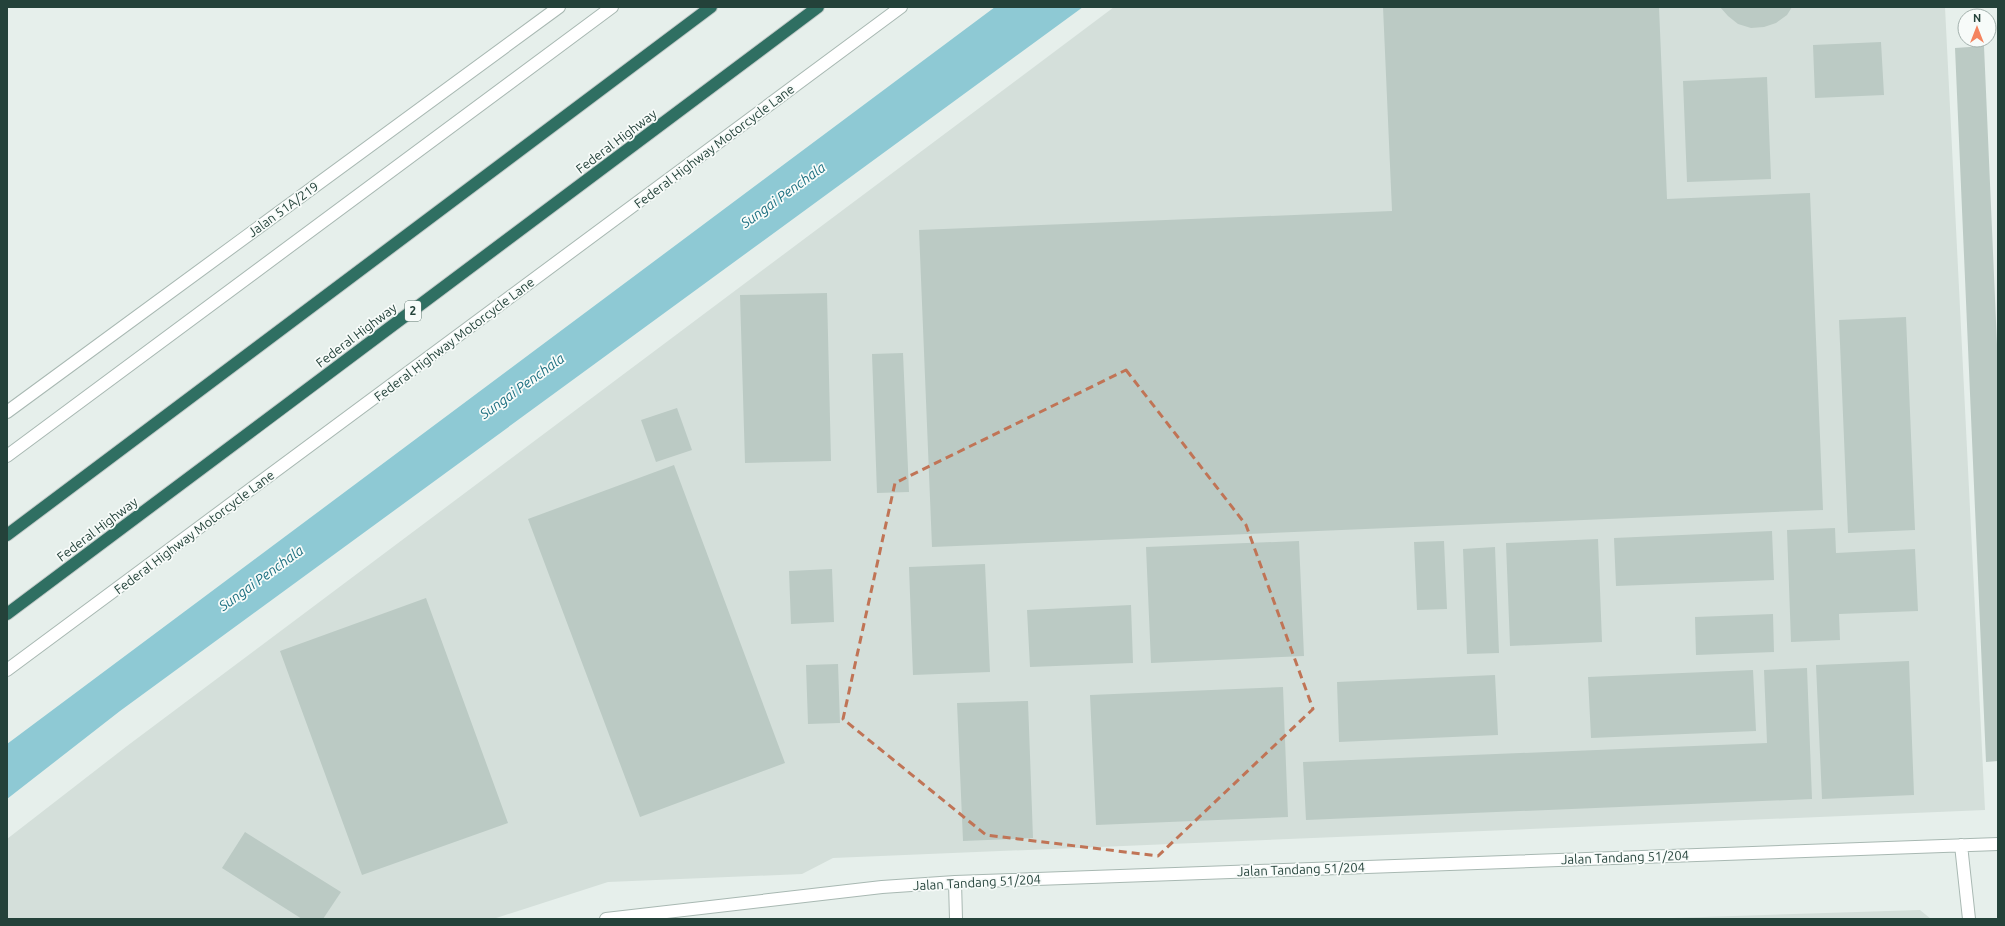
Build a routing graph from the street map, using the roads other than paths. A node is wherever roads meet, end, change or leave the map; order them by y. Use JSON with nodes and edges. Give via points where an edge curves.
{"nodes":[{"id":1,"x":559,"y":7,"type":"edge"},
{"id":2,"x":612,"y":7,"type":"edge"},
{"id":3,"x":711,"y":7,"type":"edge"},
{"id":4,"x":818,"y":7,"type":"edge"},
{"id":5,"x":901,"y":7,"type":"edge"},
{"id":6,"x":7,"y":412,"type":"edge"},
{"id":7,"x":7,"y":456,"type":"edge"},
{"id":8,"x":7,"y":535,"type":"edge"},
{"id":9,"x":7,"y":614,"type":"edge"},
{"id":10,"x":7,"y":670,"type":"edge"},
{"id":11,"x":1998,"y":844,"type":"edge"},
{"id":12,"x":1961,"y":845,"type":"junction"},
{"id":13,"x":955,"y":882,"type":"junction"},
{"id":14,"x":606,"y":919,"type":"edge"},
{"id":15,"x":956,"y":919,"type":"edge"},
{"id":16,"x":1969,"y":919,"type":"edge"}],
"edges":[{"from":1,"to":6,"type":"street","name":"Jalan 51A/219"},
{"from":2,"to":7,"type":"street"},
{"from":3,"to":8,"type":"highway"},
{"from":4,"to":9,"type":"highway","name":"Federal Highway","number":"2"},
{"from":5,"to":10,"type":"street","name":"Federal Highway Motorcycle Lane"},
{"from":11,"to":12,"type":"street","name":"Jalan Tandang 51/204"},
{"from":12,"to":13,"type":"street","name":"Jalan Tandang 51/204"},
{"from":12,"to":16,"type":"street"},
{"from":13,"to":14,"type":"street","name":"Jalan Tandang 51/204"},
{"from":13,"to":15,"type":"street"}]}
